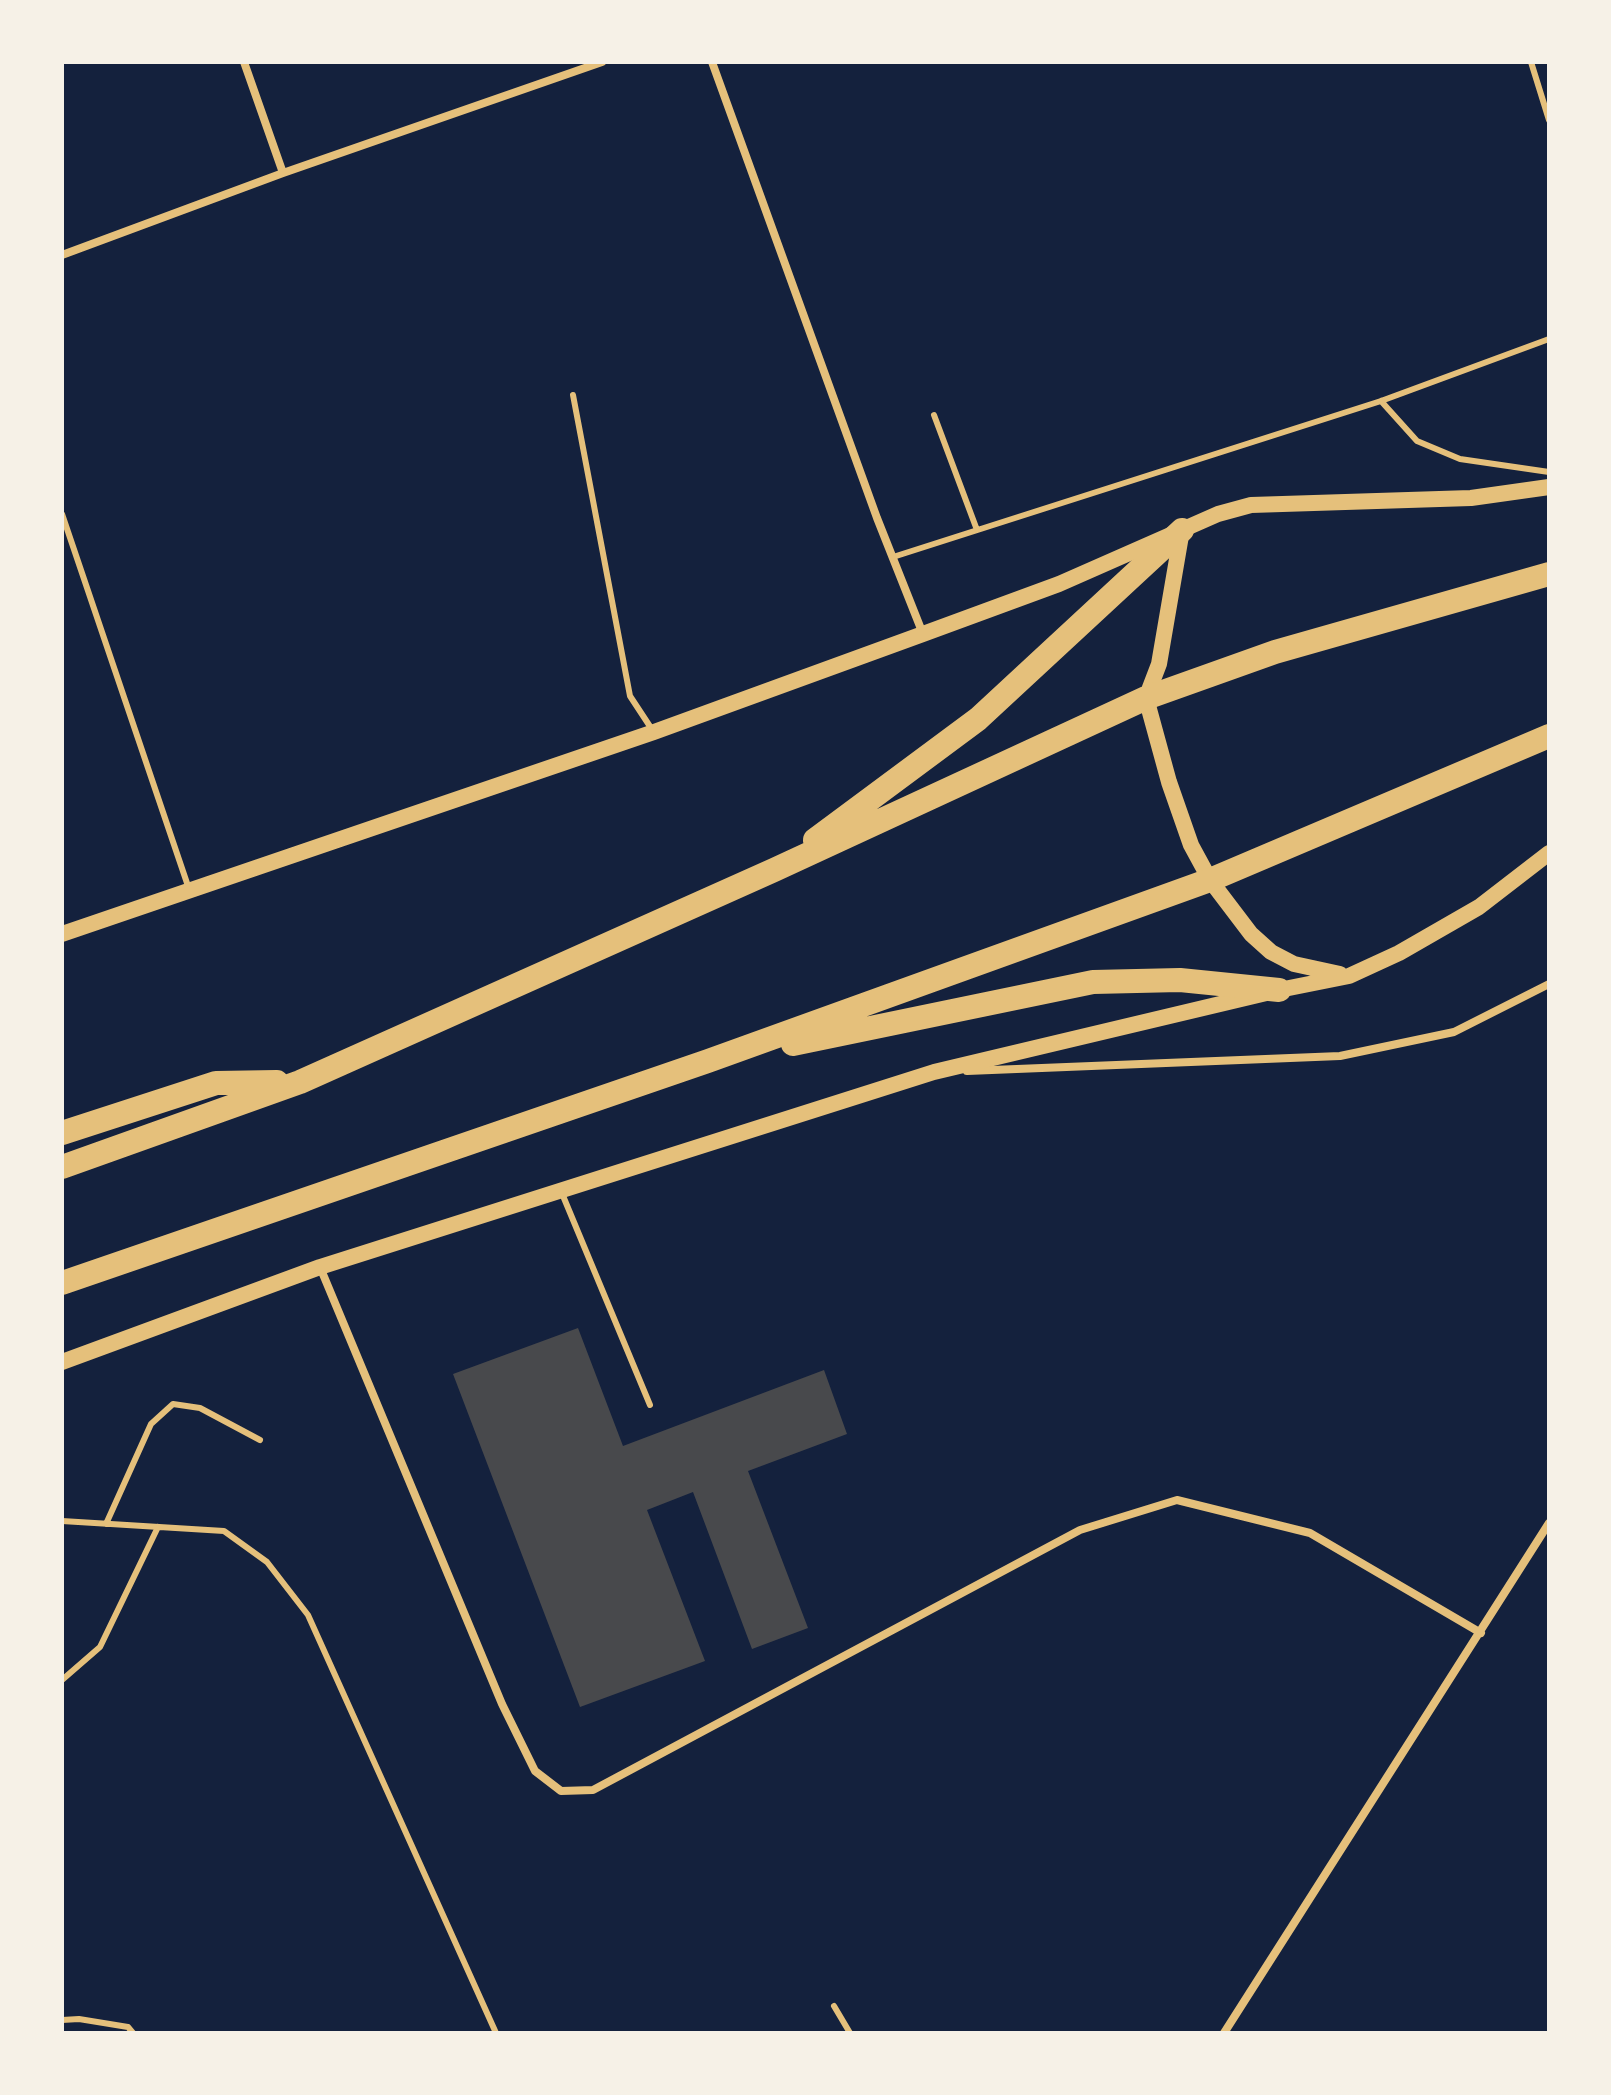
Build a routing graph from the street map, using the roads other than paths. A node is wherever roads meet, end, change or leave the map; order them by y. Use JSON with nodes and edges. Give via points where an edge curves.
{"nodes":[{"id":1,"x":244,"y":62,"type":"edge"},
{"id":2,"x":602,"y":62,"type":"edge"},
{"id":3,"x":712,"y":62,"type":"edge"},
{"id":4,"x":1531,"y":62,"type":"edge"},
{"id":5,"x":1549,"y":120,"type":"edge"},
{"id":6,"x":283,"y":173,"type":"junction"},
{"id":7,"x":62,"y":255,"type":"edge"},
{"id":8,"x":1549,"y":339,"type":"edge"},
{"id":9,"x":573,"y":395,"type":"dead end"},
{"id":10,"x":1381,"y":401,"type":"junction"},
{"id":11,"x":934,"y":415,"type":"dead end"},
{"id":12,"x":1549,"y":472,"type":"edge"},
{"id":13,"x":1549,"y":487,"type":"edge"},
{"id":14,"x":62,"y":514,"type":"edge"},
{"id":15,"x":977,"y":530,"type":"junction"},
{"id":16,"x":1182,"y":530,"type":"junction"},
{"id":17,"x":893,"y":557,"type":"junction"},
{"id":18,"x":1549,"y":574,"type":"edge"},
{"id":19,"x":923,"y":634,"type":"junction"},
{"id":20,"x":1146,"y":698,"type":"junction"},
{"id":21,"x":654,"y":732,"type":"junction"},
{"id":22,"x":1549,"y":736,"type":"edge"},
{"id":23,"x":1549,"y":853,"type":"edge"},
{"id":24,"x":774,"y":870,"type":"junction"},
{"id":25,"x":1210,"y":880,"type":"junction"},
{"id":26,"x":189,"y":889,"type":"junction"},
{"id":27,"x":62,"y":934,"type":"edge"},
{"id":28,"x":1349,"y":976,"type":"junction"},
{"id":29,"x":1549,"y":984,"type":"edge"},
{"id":30,"x":1279,"y":990,"type":"junction"},
{"id":31,"x":708,"y":1061,"type":"junction"},
{"id":32,"x":934,"y":1072,"type":"junction"},
{"id":33,"x":300,"y":1082,"type":"junction"},
{"id":34,"x":62,"y":1133,"type":"edge"},
{"id":35,"x":62,"y":1167,"type":"edge"},
{"id":36,"x":561,"y":1191,"type":"junction"},
{"id":37,"x":320,"y":1267,"type":"junction"},
{"id":38,"x":62,"y":1283,"type":"edge"},
{"id":39,"x":62,"y":1362,"type":"edge"},
{"id":40,"x":650,"y":1405,"type":"dead end"},
{"id":41,"x":260,"y":1440,"type":"dead end"},
{"id":42,"x":62,"y":1521,"type":"edge"},
{"id":43,"x":1549,"y":1523,"type":"edge"},
{"id":44,"x":106,"y":1524,"type":"junction"},
{"id":45,"x":158,"y":1527,"type":"junction"},
{"id":46,"x":1481,"y":1633,"type":"junction"},
{"id":47,"x":62,"y":1680,"type":"edge"},
{"id":48,"x":834,"y":2006,"type":"dead end"},
{"id":49,"x":62,"y":2020,"type":"edge"},
{"id":50,"x":1225,"y":2032,"type":"edge"},
{"id":51,"x":133,"y":2033,"type":"edge"},
{"id":52,"x":496,"y":2033,"type":"edge"},
{"id":53,"x":850,"y":2033,"type":"edge"}],
"edges":[{"from":1,"to":6,"type":"street"},
{"from":2,"to":6,"type":"street"},
{"from":3,"to":17,"type":"street"},
{"from":4,"to":5,"type":"lane"},
{"from":6,"to":7,"type":"street"},
{"from":8,"to":10,"type":"lane"},
{"from":9,"to":21,"type":"lane","via":[[630,696]]},
{"from":10,"to":12,"type":"lane","via":[[1417,441],[1460,459]]},
{"from":10,"to":15,"type":"lane"},
{"from":11,"to":15,"type":"lane"},
{"from":13,"to":16,"type":"main road","via":[[1471,498],[1251,505]]},
{"from":14,"to":26,"type":"lane"},
{"from":15,"to":17,"type":"lane"},
{"from":16,"to":19,"type":"main road","via":[[1059,584]]},
{"from":16,"to":20,"type":"main road","via":[[1159,664]]},
{"from":16,"to":24,"type":"highway","via":[[978,719]]},
{"from":17,"to":19,"type":"street"},
{"from":18,"to":20,"type":"highway","via":[[1275,652]]},
{"from":19,"to":21,"type":"main road"},
{"from":20,"to":24,"type":"highway"},
{"from":20,"to":25,"type":"main road","via":[[1191,845]]},
{"from":21,"to":26,"type":"main road"},
{"from":22,"to":25,"type":"highway"},
{"from":23,"to":28,"type":"main road","via":[[1479,907]]},
{"from":24,"to":33,"type":"highway"},
{"from":25,"to":28,"type":"main road","via":[[1271,952],[1294,964]]},
{"from":25,"to":31,"type":"highway"},
{"from":26,"to":27,"type":"main road"},
{"from":28,"to":30,"type":"main road"},
{"from":29,"to":32,"type":"street","via":[[1454,1032],[1340,1056]]},
{"from":30,"to":31,"type":"highway","via":[[1180,980],[1093,982]]},
{"from":30,"to":32,"type":"main road"},
{"from":31,"to":38,"type":"highway"},
{"from":32,"to":36,"type":"main road"},
{"from":33,"to":34,"type":"highway","via":[[216,1083]]},
{"from":33,"to":35,"type":"highway"},
{"from":36,"to":37,"type":"main road"},
{"from":36,"to":40,"type":"lane"},
{"from":37,"to":39,"type":"main road"},
{"from":37,"to":46,"type":"street","via":[[502,1704],[535,1771],[561,1791],[593,1790],[1080,1530],[1177,1500],[1310,1533]]},
{"from":41,"to":44,"type":"lane","via":[[200,1408],[173,1404],[151,1424]]},
{"from":42,"to":44,"type":"lane"},
{"from":43,"to":46,"type":"street"},
{"from":44,"to":45,"type":"lane"},
{"from":45,"to":47,"type":"lane","via":[[100,1647]]},
{"from":45,"to":52,"type":"lane","via":[[224,1531],[267,1562],[308,1615]]},
{"from":46,"to":50,"type":"street"},
{"from":48,"to":53,"type":"lane"},
{"from":49,"to":51,"type":"lane","via":[[128,2027]]}]}
